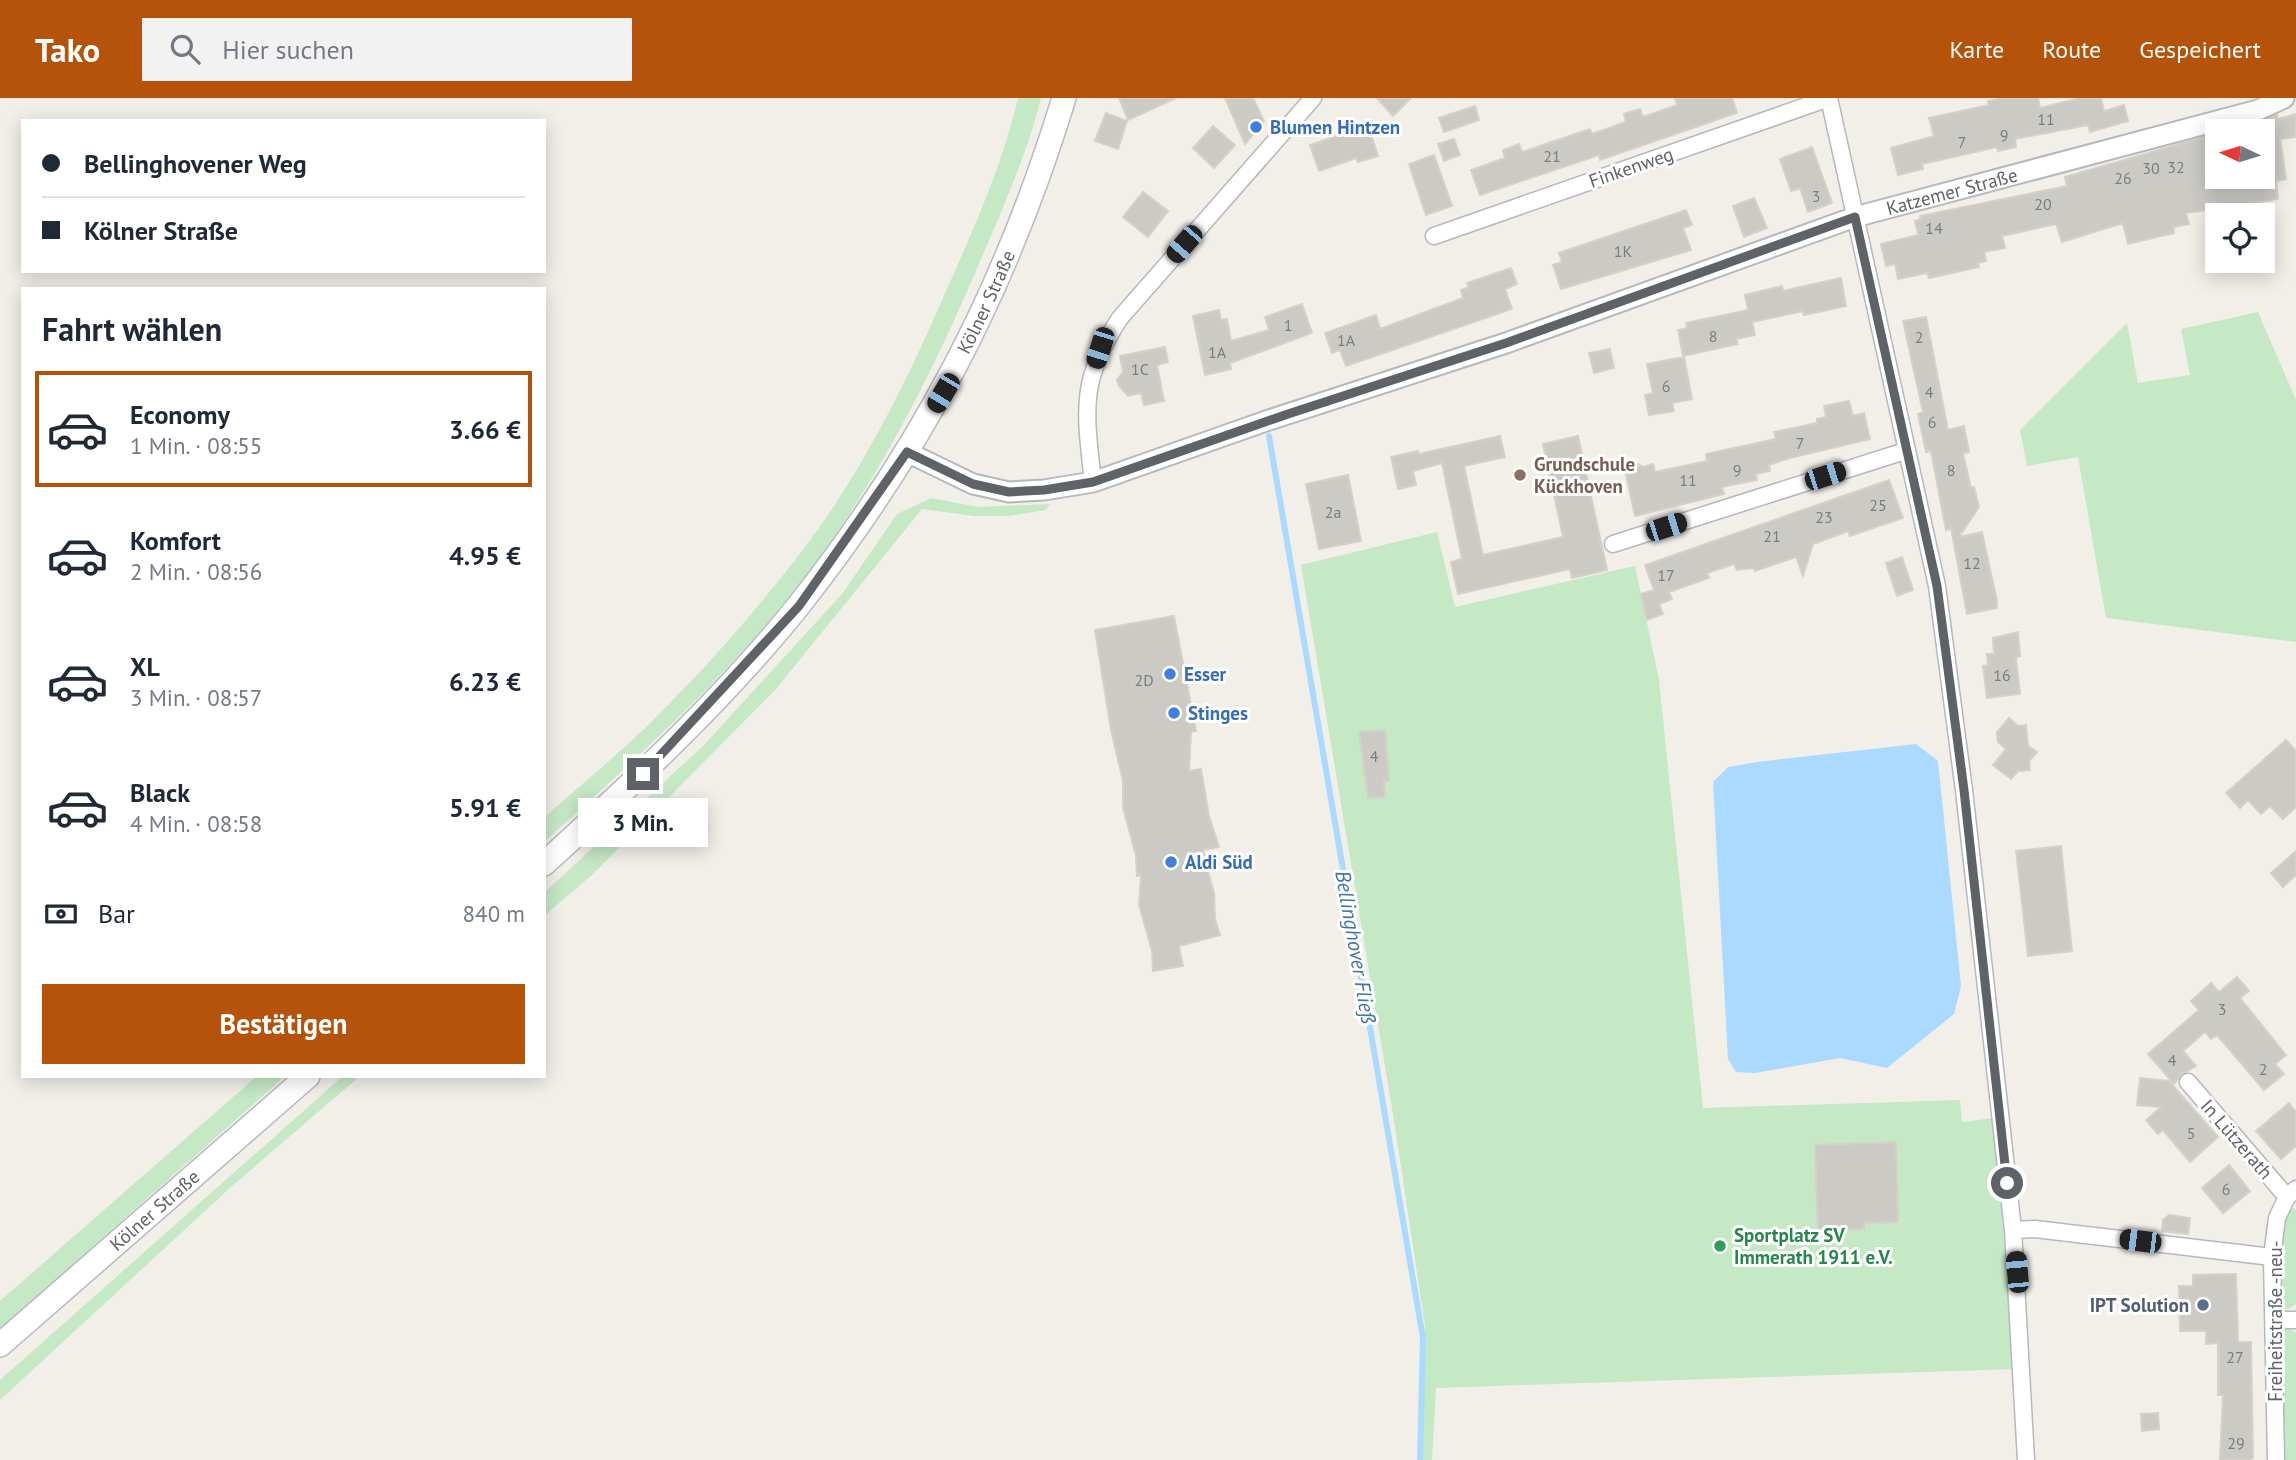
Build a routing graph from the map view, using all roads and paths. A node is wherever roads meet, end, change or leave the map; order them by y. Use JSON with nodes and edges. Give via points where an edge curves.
{"nodes":[{"id":1,"x":1064,"y":98,"type":"edge"},
{"id":2,"x":1313,"y":98,"type":"edge"},
{"id":3,"x":1829,"y":98,"type":"edge"},
{"id":4,"x":2284,"y":98,"type":"edge"},
{"id":5,"x":2257,"y":104,"type":"edge"},
{"id":6,"x":1855,"y":217,"type":"junction"},
{"id":7,"x":1434,"y":236,"type":"dead end"},
{"id":8,"x":1905,"y":450,"type":"junction"},
{"id":9,"x":907,"y":452,"type":"junction"},
{"id":10,"x":1093,"y":482,"type":"junction"},
{"id":11,"x":1613,"y":544,"type":"dead end"},
{"id":12,"x":546,"y":862,"type":"edge"},
{"id":13,"x":306,"y":1078,"type":"edge"},
{"id":14,"x":2188,"y":1082,"type":"dead end"},
{"id":15,"x":2292,"y":1193,"type":"edge"},
{"id":16,"x":2013,"y":1230,"type":"junction"},
{"id":17,"x":2272,"y":1257,"type":"junction"},
{"id":18,"x":2274,"y":1320,"type":"junction"},
{"id":19,"x":2296,"y":1320,"type":"edge"},
{"id":20,"x":0,"y":1345,"type":"edge"},
{"id":21,"x":2026,"y":1460,"type":"edge"},
{"id":22,"x":2276,"y":1460,"type":"edge"}],
"edges":[{"from":1,"to":9,"type":"main road","name":"Kölner Straße","via":[[1013,247],[943,393]]},
{"from":2,"to":10,"type":"street","via":[[1129,307],[1100,348],[1085,408]]},
{"from":3,"to":6,"type":"street"},
{"from":3,"to":7,"type":"street","name":"Finkenweg"},
{"from":4,"to":5,"type":"street","name":"Katzemer Straße"},
{"from":5,"to":6,"type":"street","name":"Katzemer Straße"},
{"from":6,"to":8,"type":"street"},
{"from":6,"to":10,"type":"street","name":"Katzemer Straße","via":[[1506,343]]},
{"from":8,"to":11,"type":"street"},
{"from":8,"to":16,"type":"street","via":[[1945,639]]},
{"from":9,"to":10,"type":"street","name":"Katzemer Straße","via":[[973,484],[1009,492]]},
{"from":9,"to":12,"type":"main road","name":"Kölner Straße","via":[[799,606],[643,774]]},
{"from":13,"to":20,"type":"main road","name":"Kölner Straße"},
{"from":14,"to":15,"type":"street","name":"In Lützerath"},
{"from":15,"to":17,"type":"street","name":"Freiheitstraße -neu-","via":[[2277,1218]]},
{"from":16,"to":17,"type":"street"},
{"from":16,"to":21,"type":"street"},
{"from":17,"to":18,"type":"street","name":"Freiheitstraße -neu-"},
{"from":18,"to":19,"type":"street"},
{"from":18,"to":22,"type":"street","name":"Freiheitstraße -neu-"}]}
